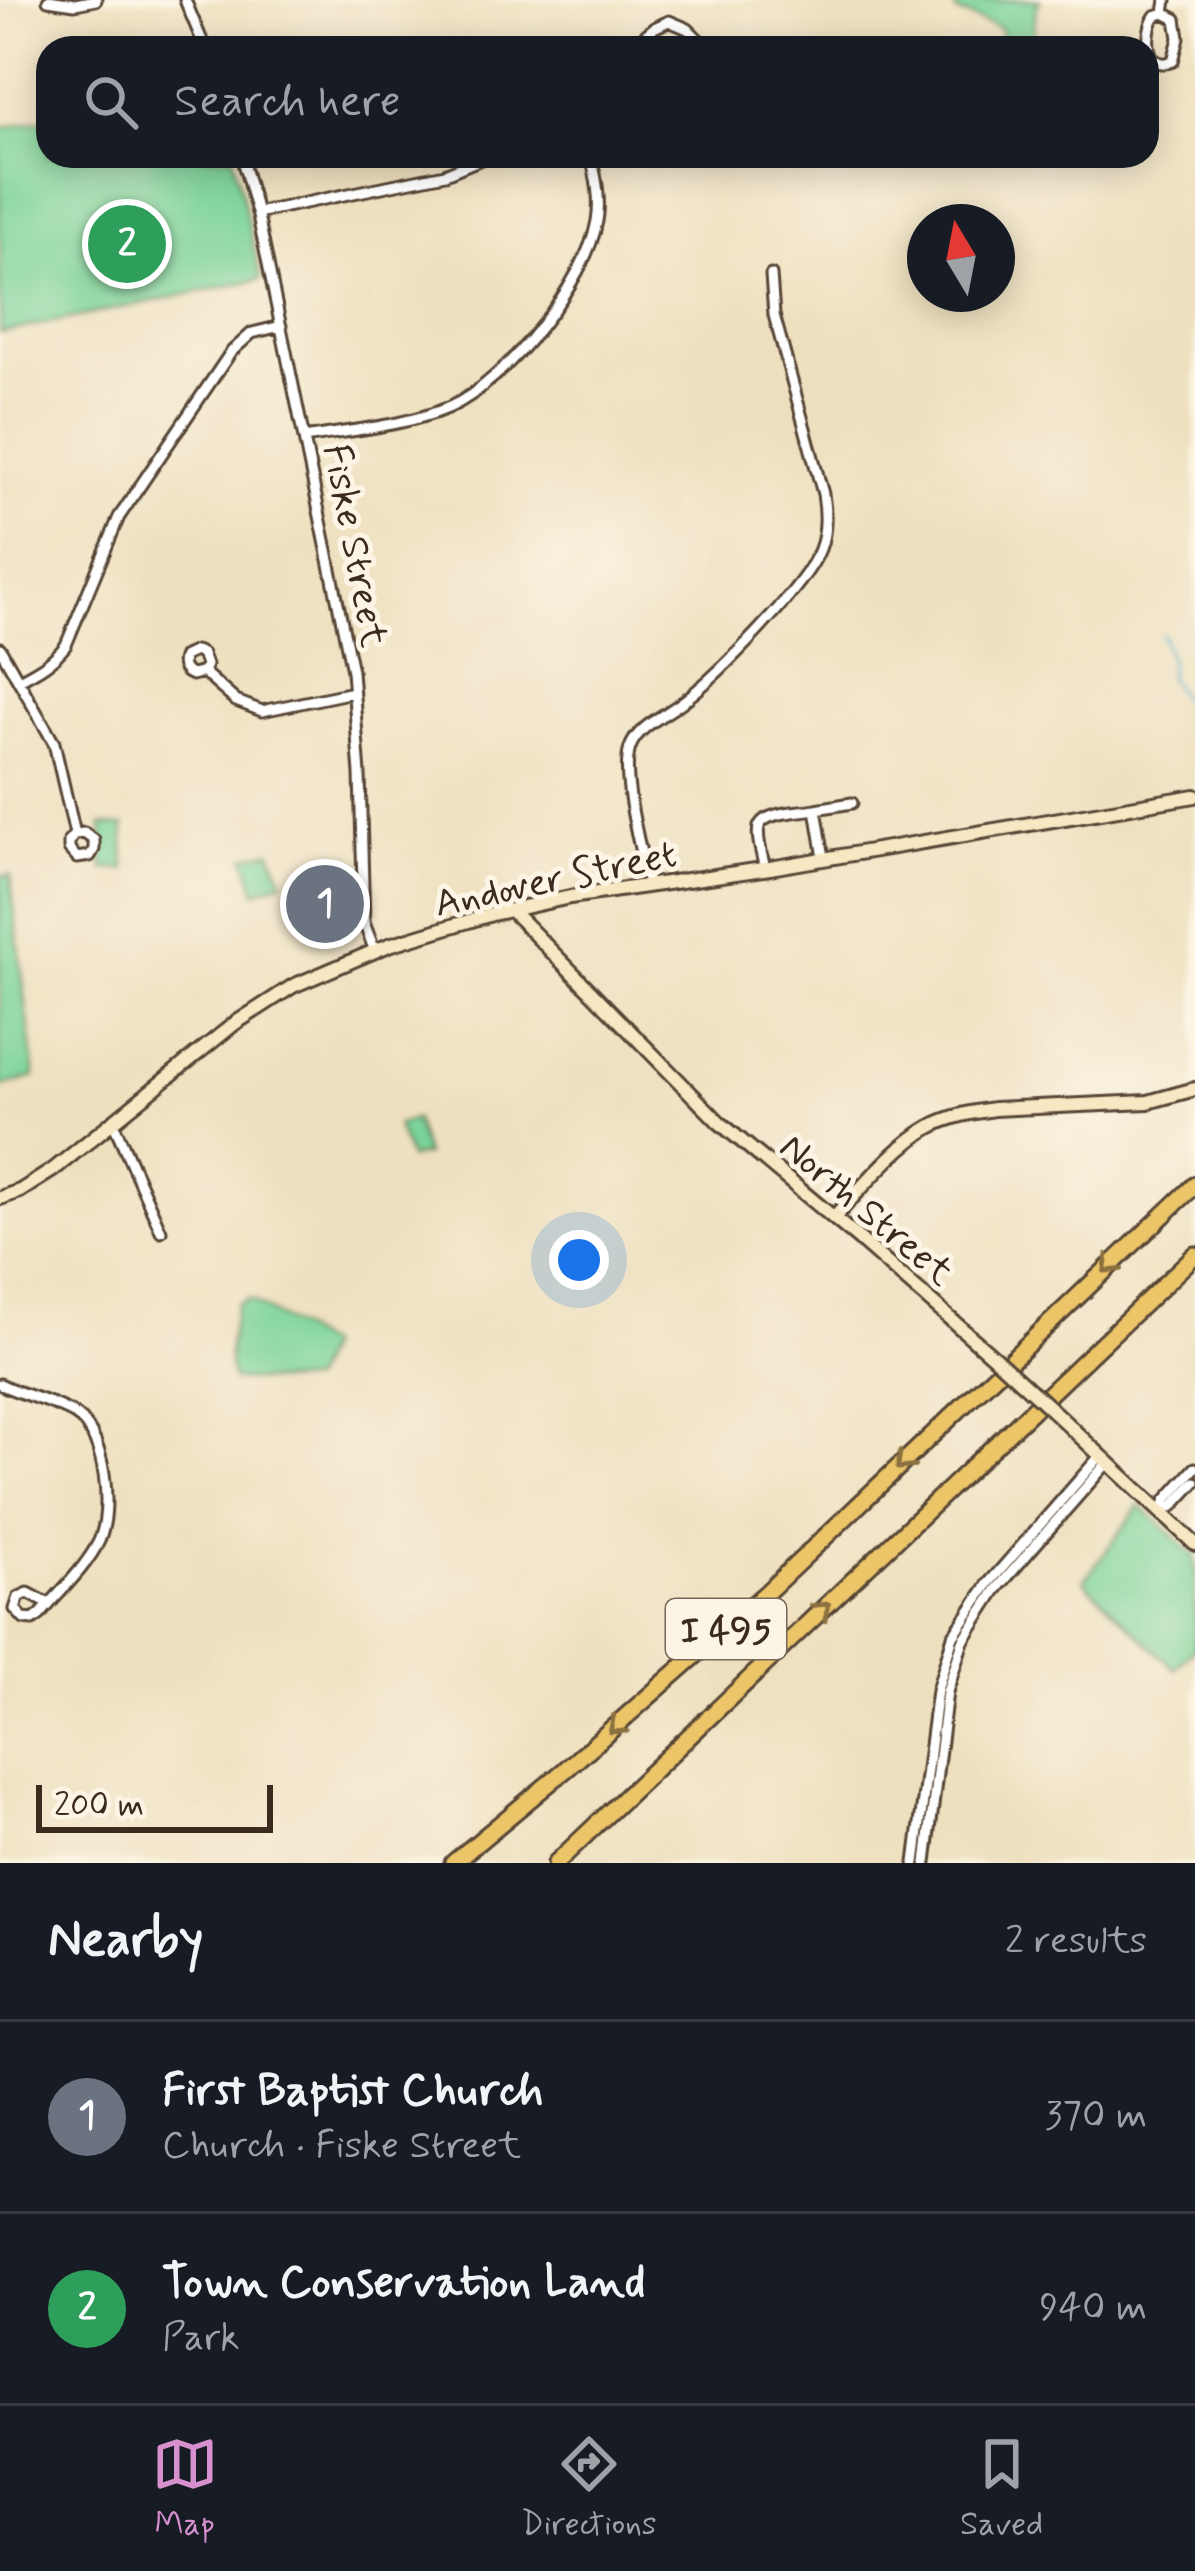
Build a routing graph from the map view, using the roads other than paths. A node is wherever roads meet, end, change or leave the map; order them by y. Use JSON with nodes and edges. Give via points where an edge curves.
{"nodes":[{"id":1,"x":48,"y":0,"type":"edge"},
{"id":2,"x":96,"y":0,"type":"edge"},
{"id":3,"x":205,"y":0,"type":"edge"},
{"id":4,"x":1166,"y":0,"type":"edge"},
{"id":5,"x":187,"y":3,"type":"edge"},
{"id":6,"x":1165,"y":13,"type":"junction"},
{"id":7,"x":200,"y":36,"type":"edge"},
{"id":8,"x":647,"y":36,"type":"edge"},
{"id":9,"x":695,"y":36,"type":"edge"},
{"id":10,"x":1150,"y":36,"type":"edge"},
{"id":11,"x":1159,"y":64,"type":"edge"},
{"id":12,"x":244,"y":168,"type":"edge"},
{"id":13,"x":459,"y":168,"type":"edge"},
{"id":14,"x":593,"y":168,"type":"edge"},
{"id":15,"x":257,"y":213,"type":"junction"},
{"id":16,"x":771,"y":275,"type":"dead end"},
{"id":17,"x":281,"y":326,"type":"junction"},
{"id":18,"x":304,"y":438,"type":"junction"},
{"id":19,"x":0,"y":648,"type":"edge"},
{"id":20,"x":203,"y":672,"type":"dead end"},
{"id":21,"x":19,"y":680,"type":"junction"},
{"id":22,"x":353,"y":692,"type":"junction"},
{"id":23,"x":1195,"y":796,"type":"edge"},
{"id":24,"x":852,"y":803,"type":"dead end"},
{"id":25,"x":817,"y":809,"type":"junction"},
{"id":26,"x":75,"y":834,"type":"dead end"},
{"id":27,"x":824,"y":858,"type":"junction"},
{"id":28,"x":765,"y":869,"type":"junction"},
{"id":29,"x":648,"y":885,"type":"junction"},
{"id":30,"x":511,"y":910,"type":"junction"},
{"id":31,"x":375,"y":950,"type":"junction"},
{"id":32,"x":1195,"y":1089,"type":"edge"},
{"id":33,"x":112,"y":1120,"type":"junction"},
{"id":34,"x":1195,"y":1185,"type":"edge"},
{"id":35,"x":0,"y":1198,"type":"edge"},
{"id":36,"x":833,"y":1217,"type":"junction"},
{"id":37,"x":161,"y":1231,"type":"dead end"},
{"id":38,"x":1195,"y":1255,"type":"edge"},
{"id":39,"x":0,"y":1384,"type":"edge"},
{"id":40,"x":1104,"y":1459,"type":"junction"},
{"id":41,"x":1195,"y":1468,"type":"edge"},
{"id":42,"x":1195,"y":1482,"type":"edge"},
{"id":43,"x":1161,"y":1511,"type":"junction"},
{"id":44,"x":1195,"y":1544,"type":"edge"},
{"id":45,"x":49,"y":1604,"type":"dead end"},
{"id":46,"x":453,"y":1863,"type":"edge"},
{"id":47,"x":556,"y":1863,"type":"edge"},
{"id":48,"x":915,"y":1863,"type":"edge"},
{"id":49,"x":926,"y":1863,"type":"edge"}],
"edges":[{"from":1,"to":2,"type":"street"},
{"from":3,"to":5,"type":"street"},
{"from":4,"to":6,"type":"street"},
{"from":5,"to":7,"type":"street"},
{"from":6,"to":10,"type":"street","via":[[1152,20]]},
{"from":6,"to":11,"type":"street","via":[[1176,19],[1179,38],[1173,61]]},
{"from":8,"to":9,"type":"street","via":[[668,21]]},
{"from":12,"to":15,"type":"street","name":"Fiske Street"},
{"from":13,"to":15,"type":"street"},
{"from":14,"to":18,"type":"street","via":[[599,206],[583,265],[508,364],[449,407]]},
{"from":15,"to":17,"type":"street","name":"Fiske Street"},
{"from":16,"to":29,"type":"street","via":[[773,315],[823,494],[823,543],[751,636],[629,749]]},
{"from":17,"to":18,"type":"street","name":"Fiske Street"},
{"from":17,"to":21,"type":"street","via":[[252,333],[231,352],[118,517],[66,645]]},
{"from":18,"to":22,"type":"street","name":"Fiske Street"},
{"from":19,"to":21,"type":"street"},
{"from":20,"to":22,"type":"street","via":[[262,711]]},
{"from":21,"to":26,"type":"street","via":[[54,743]]},
{"from":22,"to":31,"type":"street","name":"Fiske Street","via":[[364,923]]},
{"from":23,"to":27,"type":"main road","name":"Andover Street"},
{"from":24,"to":25,"type":"street"},
{"from":25,"to":27,"type":"street"},
{"from":25,"to":28,"type":"street","via":[[762,822]]},
{"from":27,"to":28,"type":"main road","name":"Andover Street"},
{"from":28,"to":29,"type":"main road","name":"Andover Street"},
{"from":29,"to":30,"type":"main road","name":"Andover Street"},
{"from":30,"to":31,"type":"main road","name":"Andover Street"},
{"from":30,"to":36,"type":"main road","name":"North Street","via":[[719,1122]]},
{"from":31,"to":33,"type":"main road","name":"Andover Street","via":[[293,986],[234,1024]]},
{"from":32,"to":36,"type":"main road","via":[[1148,1102],[994,1109],[937,1123]]},
{"from":33,"to":35,"type":"main road","name":"Andover Street","via":[[52,1170]]},
{"from":33,"to":37,"type":"street"},
{"from":34,"to":46,"type":"highway","number":"I 495","one_way":true,"via":[[733,1624]]},
{"from":36,"to":40,"type":"main road","name":"North Street","bridge":true},
{"from":47,"to":38,"type":"highway","number":"I 495","one_way":true},
{"from":39,"to":45,"type":"street","via":[[77,1416],[100,1453],[99,1540]]},
{"from":40,"to":43,"type":"main road","name":"North Street"},
{"from":40,"to":48,"type":"street","via":[[988,1584],[953,1636],[933,1712]]},
{"from":40,"to":49,"type":"street","via":[[963,1641],[947,1691]]},
{"from":41,"to":43,"type":"street"},
{"from":42,"to":43,"type":"street"},
{"from":43,"to":44,"type":"main road","name":"North Street"}]}
